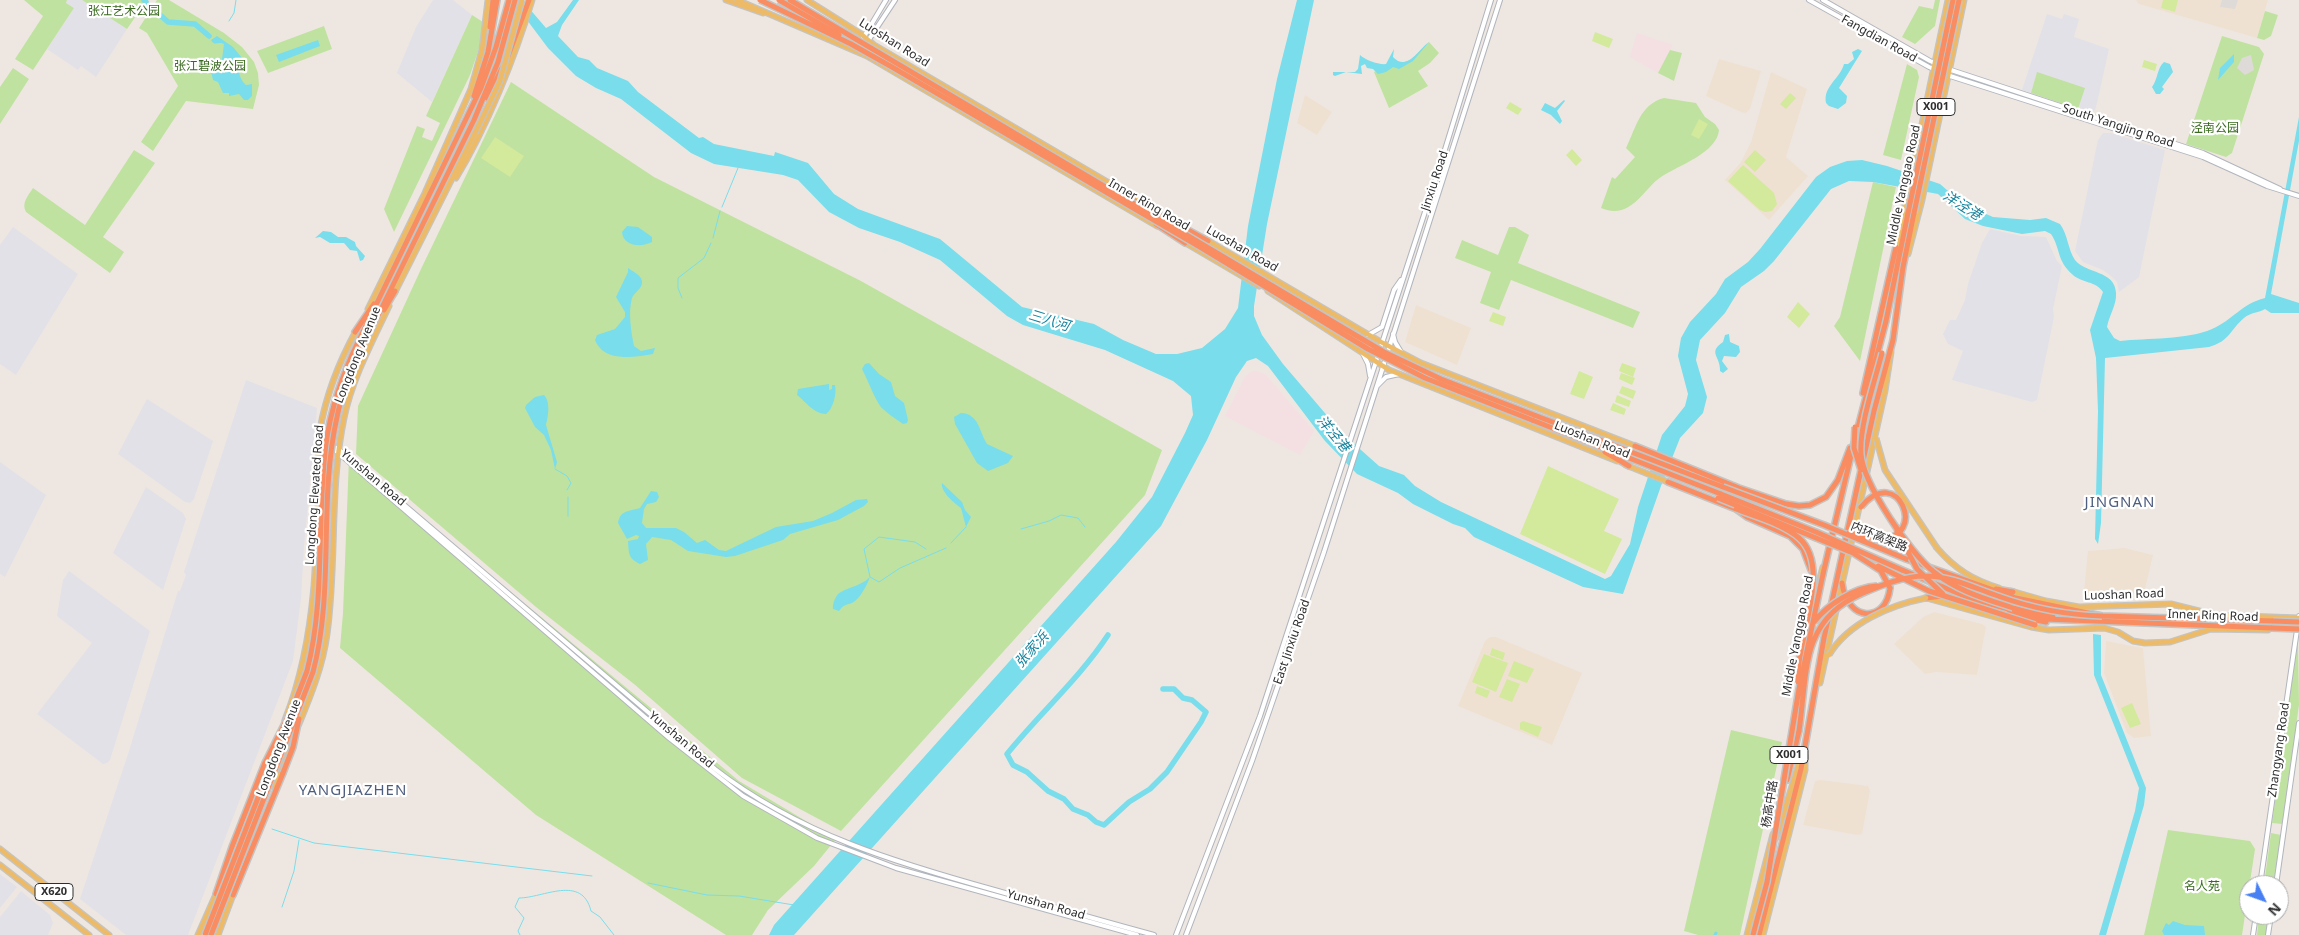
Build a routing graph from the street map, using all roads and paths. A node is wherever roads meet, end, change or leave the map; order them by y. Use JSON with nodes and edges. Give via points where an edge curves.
{"nodes":[{"id":1,"x":494,"y":0,"type":"edge"},
{"id":2,"x":509,"y":0,"type":"edge"},
{"id":3,"x":515,"y":0,"type":"edge"},
{"id":4,"x":522,"y":0,"type":"edge"},
{"id":5,"x":531,"y":0,"type":"edge"},
{"id":6,"x":726,"y":0,"type":"edge"},
{"id":7,"x":737,"y":0,"type":"edge"},
{"id":8,"x":758,"y":0,"type":"edge"},
{"id":9,"x":779,"y":0,"type":"edge"},
{"id":10,"x":790,"y":0,"type":"edge"},
{"id":11,"x":807,"y":0,"type":"edge"},
{"id":12,"x":886,"y":0,"type":"edge"},
{"id":13,"x":894,"y":0,"type":"edge"},
{"id":14,"x":1491,"y":0,"type":"edge"},
{"id":15,"x":1500,"y":0,"type":"edge"},
{"id":16,"x":1809,"y":0,"type":"edge"},
{"id":17,"x":1823,"y":0,"type":"edge"},
{"id":18,"x":1948,"y":0,"type":"edge"},
{"id":19,"x":1954,"y":0,"type":"edge"},
{"id":20,"x":1959,"y":0,"type":"edge"},
{"id":21,"x":1964,"y":0,"type":"edge"},
{"id":22,"x":783,"y":20,"type":"junction"},
{"id":23,"x":862,"y":38,"type":"junction"},
{"id":24,"x":870,"y":40,"type":"junction"},
{"id":25,"x":840,"y":43,"type":"junction"},
{"id":26,"x":851,"y":44,"type":"junction"},
{"id":27,"x":858,"y":52,"type":"junction"},
{"id":28,"x":1934,"y":61,"type":"junction"},
{"id":29,"x":1933,"y":69,"type":"junction"},
{"id":30,"x":1950,"y":73,"type":"junction"},
{"id":31,"x":474,"y":120,"type":"junction"},
{"id":32,"x":455,"y":144,"type":"junction"},
{"id":33,"x":1089,"y":179,"type":"junction"},
{"id":34,"x":2299,"y":196,"type":"edge"},
{"id":35,"x":443,"y":198,"type":"junction"},
{"id":36,"x":1911,"y":213,"type":"junction"},
{"id":37,"x":1208,"y":242,"type":"junction"},
{"id":38,"x":1185,"y":243,"type":"junction"},
{"id":39,"x":1896,"y":247,"type":"junction"},
{"id":40,"x":1903,"y":267,"type":"junction"},
{"id":41,"x":1404,"y":276,"type":"junction"},
{"id":42,"x":386,"y":287,"type":"junction"},
{"id":43,"x":395,"y":291,"type":"junction"},
{"id":44,"x":1886,"y":320,"type":"junction"},
{"id":45,"x":1393,"y":330,"type":"junction"},
{"id":46,"x":355,"y":332,"type":"junction"},
{"id":47,"x":1368,"y":334,"type":"junction"},
{"id":48,"x":368,"y":336,"type":"junction"},
{"id":49,"x":1893,"y":340,"type":"junction"},
{"id":50,"x":362,"y":341,"type":"junction"},
{"id":51,"x":1381,"y":342,"type":"junction"},
{"id":52,"x":1880,"y":344,"type":"junction"},
{"id":53,"x":1388,"y":346,"type":"junction"},
{"id":54,"x":1362,"y":352,"type":"junction"},
{"id":55,"x":1401,"y":352,"type":"junction"},
{"id":56,"x":1375,"y":361,"type":"junction"},
{"id":57,"x":1382,"y":366,"type":"junction"},
{"id":58,"x":1399,"y":374,"type":"junction"},
{"id":59,"x":1370,"y":377,"type":"junction"},
{"id":60,"x":1376,"y":387,"type":"junction"},
{"id":61,"x":1533,"y":417,"type":"junction"},
{"id":62,"x":1878,"y":421,"type":"junction"},
{"id":63,"x":320,"y":437,"type":"junction"},
{"id":64,"x":1855,"y":440,"type":"junction"},
{"id":65,"x":1587,"y":442,"type":"junction"},
{"id":66,"x":1635,"y":446,"type":"junction"},
{"id":67,"x":338,"y":452,"type":"junction"},
{"id":68,"x":1630,"y":466,"type":"junction"},
{"id":69,"x":1674,"y":468,"type":"junction"},
{"id":70,"x":1668,"y":482,"type":"joint"},
{"id":71,"x":1870,"y":483,"type":"junction"},
{"id":72,"x":1719,"y":498,"type":"junction"},
{"id":73,"x":1736,"y":509,"type":"junction"},
{"id":74,"x":1857,"y":513,"type":"junction"},
{"id":75,"x":1894,"y":524,"type":"junction"},
{"id":76,"x":1833,"y":533,"type":"junction"},
{"id":77,"x":1848,"y":542,"type":"junction"},
{"id":78,"x":1826,"y":558,"type":"junction"},
{"id":79,"x":1872,"y":560,"type":"junction"},
{"id":80,"x":1842,"y":583,"type":"junction"},
{"id":81,"x":1980,"y":584,"type":"junction"},
{"id":82,"x":1882,"y":586,"type":"junction"},
{"id":83,"x":2013,"y":592,"type":"joint"},
{"id":84,"x":1926,"y":598,"type":"junction"},
{"id":85,"x":1951,"y":599,"type":"junction"},
{"id":86,"x":2102,"y":616,"type":"junction"},
{"id":87,"x":2299,"y":619,"type":"edge"},
{"id":88,"x":2230,"y":620,"type":"joint"},
{"id":89,"x":1809,"y":621,"type":"junction"},
{"id":90,"x":2081,"y":621,"type":"junction"},
{"id":91,"x":2036,"y":625,"type":"dead end"},
{"id":92,"x":2298,"y":630,"type":"edge"},
{"id":93,"x":1802,"y":648,"type":"junction"},
{"id":94,"x":1827,"y":657,"type":"junction"},
{"id":95,"x":1799,"y":690,"type":"junction"},
{"id":96,"x":296,"y":704,"type":"junction"},
{"id":97,"x":302,"y":706,"type":"junction"},
{"id":98,"x":1811,"y":707,"type":"junction"},
{"id":99,"x":2299,"y":723,"type":"edge"},
{"id":100,"x":1805,"y":744,"type":"junction"},
{"id":101,"x":1787,"y":780,"type":"junction"},
{"id":102,"x":1788,"y":822,"type":"joint"},
{"id":103,"x":0,"y":849,"type":"edge"},
{"id":104,"x":0,"y":865,"type":"edge"},
{"id":105,"x":2261,"y":875,"type":"edge"},
{"id":106,"x":2277,"y":875,"type":"edge"},
{"id":107,"x":972,"y":887,"type":"junction"},
{"id":108,"x":216,"y":894,"type":"junction"},
{"id":109,"x":233,"y":895,"type":"junction"},
{"id":110,"x":89,"y":935,"type":"edge"},
{"id":111,"x":109,"y":935,"type":"edge"},
{"id":112,"x":198,"y":935,"type":"edge"},
{"id":113,"x":205,"y":935,"type":"edge"},
{"id":114,"x":211,"y":935,"type":"edge"},
{"id":115,"x":218,"y":935,"type":"edge"},
{"id":116,"x":1137,"y":935,"type":"edge"},
{"id":117,"x":1154,"y":935,"type":"edge"},
{"id":118,"x":1176,"y":935,"type":"edge"},
{"id":119,"x":1186,"y":935,"type":"edge"},
{"id":120,"x":1747,"y":935,"type":"edge"},
{"id":121,"x":1752,"y":935,"type":"edge"},
{"id":122,"x":1761,"y":935,"type":"edge"}],
"edges":[{"from":1,"to":32,"type":"highway","via":[[488,52]]},
{"from":1,"to":46,"type":"main road","name":"Longdong Avenue","via":[[471,89],[422,201]]},
{"from":2,"to":32,"type":"highway","name":"Longdong Elevated Road","via":[[487,74]]},
{"from":3,"to":31,"type":"highway","name":"Longdong Elevated Road","via":[[498,62]]},
{"from":4,"to":35,"type":"main road","name":"Longdong Avenue","bridge":true,"via":[[501,76]]},
{"from":5,"to":31,"type":"highway","via":[[501,70]]},
{"from":5,"to":35,"type":"main road","via":[[492,107]]},
{"from":6,"to":22,"type":"main road"},
{"from":7,"to":22,"type":"main road","name":"Luoshan Road"},
{"from":8,"to":26,"type":"highway","name":"Inner Ring Road","bridge":true},
{"from":9,"to":26,"type":"highway","bridge":true},
{"from":10,"to":33,"type":"highway","name":"Inner Ring Road","bridge":true},
{"from":11,"to":23,"type":"main road","name":"Luoshan Road"},
{"from":12,"to":23,"type":"main road"},
{"from":13,"to":24,"type":"main road"},
{"from":14,"to":41,"type":"main road","name":"Jinxiu Road"},
{"from":15,"to":45,"type":"main road","name":"Jinxiu Road"},
{"from":16,"to":29,"type":"main road","name":"Fangdian Road"},
{"from":17,"to":28,"type":"main road","name":"Fangdian Road"},
{"from":18,"to":28,"type":"main road","name":"Middle Yanggao Road"},
{"from":19,"to":36,"type":"highway","name":"Middle Yanggao Road","number":"X001","bridge":true},
{"from":20,"to":36,"type":"highway","name":"Middle Yanggao Road","number":"X001","bridge":true},
{"from":21,"to":30,"type":"main road","name":"Middle Yanggao Road","number":"X001"},
{"from":22,"to":25,"type":"main road","name":"Luoshan Road"},
{"from":23,"to":24,"type":"main road","name":"Luoshan Road"},
{"from":23,"to":25,"type":"main road"},
{"from":23,"to":27,"type":"main road"},
{"from":24,"to":27,"type":"main road"},
{"from":24,"to":37,"type":"main road","name":"Luoshan Road"},
{"from":25,"to":27,"type":"main road","name":"Luoshan Road"},
{"from":26,"to":33,"type":"highway","name":"Inner Ring Road","bridge":true},
{"from":27,"to":38,"type":"main road","name":"Luoshan Road"},
{"from":28,"to":29,"type":"main road","name":"Middle Yanggao Road"},
{"from":28,"to":30,"type":"main road","name":"Fangdian Road"},
{"from":29,"to":30,"type":"main road","name":"Fangdian Road"},
{"from":29,"to":39,"type":"main road","name":"Middle Yanggao Road","number":"X001"},
{"from":30,"to":34,"type":"main road","name":"South Yangjing Road","via":[[2203,157],[2267,186]]},
{"from":30,"to":40,"type":"main road","name":"Middle Yanggao Road","number":"X001","via":[[1913,238]]},
{"from":31,"to":48,"type":"highway","name":"Longdong Elevated Road"},
{"from":32,"to":42,"type":"highway","name":"Longdong Elevated Road"},
{"from":33,"to":37,"type":"highway","bridge":true},
{"from":33,"to":38,"type":"highway","bridge":true},
{"from":33,"to":61,"type":"highway","name":"Inner Ring Road","bridge":true,"via":[[1384,352]]},
{"from":35,"to":43,"type":"main road","name":"Longdong Avenue"},
{"from":36,"to":40,"type":"highway","name":"Middle Yanggao Road","number":"X001"},
{"from":36,"to":44,"type":"highway","name":"Middle Yanggao Road","number":"X001"},
{"from":37,"to":47,"type":"main road","name":"Luoshan Road"},
{"from":38,"to":54,"type":"main road","name":"Luoshan Road","bridge":true},
{"from":39,"to":52,"type":"main road","name":"Middle Yanggao Road","number":"X001"},
{"from":39,"to":71,"type":"highway","bridge":true,"via":[[1853,436],[1858,461]]},
{"from":40,"to":49,"type":"highway","name":"Middle Yanggao Road","number":"X001"},
{"from":41,"to":47,"type":"main road","via":[[1394,290],[1382,327]]},
{"from":41,"to":51,"type":"main road","name":"Jinxiu Road"},
{"from":42,"to":46,"type":"highway"},
{"from":42,"to":50,"type":"highway","name":"Longdong Elevated Road"},
{"from":43,"to":48,"type":"highway"},
{"from":43,"to":67,"type":"main road","name":"Longdong Avenue","via":[[355,382]]},
{"from":44,"to":52,"type":"highway","name":"Middle Yanggao Road","number":"X001"},
{"from":44,"to":71,"type":"highway","bridge":true,"via":[[1882,353],[1861,441],[1862,460]]},
{"from":45,"to":53,"type":"main road","name":"Jinxiu Road"},
{"from":45,"to":55,"type":"main road"},
{"from":46,"to":63,"type":"main road","name":"Longdong Avenue","via":[[333,380]]},
{"from":47,"to":51,"type":"main road","name":"Luoshan Road"},
{"from":48,"to":50,"type":"highway","name":"Longdong Elevated Road"},
{"from":49,"to":62,"type":"main road","number":"X001"},
{"from":49,"to":77,"type":"highway","name":"Middle Yanggao Road","number":"X001","via":[[1874,411]]},
{"from":50,"to":96,"type":"highway","name":"Longdong Elevated Road","bridge":true,"via":[[341,382],[328,431],[315,632]]},
{"from":50,"to":97,"type":"highway","name":"Longdong Elevated Road","bridge":true,"via":[[344,390],[334,433],[321,634]]},
{"from":51,"to":53,"type":"main road","name":"Luoshan Road"},
{"from":51,"to":56,"type":"main road","name":"Jinxiu Road"},
{"from":52,"to":64,"type":"highway","name":"Middle Yanggao Road","number":"X001"},
{"from":53,"to":55,"type":"main road","name":"Luoshan Road"},
{"from":53,"to":57,"type":"main road","name":"East Jinxiu Road"},
{"from":54,"to":56,"type":"main road","name":"Luoshan Road"},
{"from":54,"to":59,"type":"main road"},
{"from":55,"to":66,"type":"main road","name":"Luoshan Road","via":[[1445,373]]},
{"from":56,"to":57,"type":"main road","name":"Luoshan Road"},
{"from":56,"to":59,"type":"main road","name":"East Jinxiu Road"},
{"from":57,"to":58,"type":"main road","name":"Luoshan Road"},
{"from":57,"to":60,"type":"main road","name":"East Jinxiu Road"},
{"from":58,"to":60,"type":"main road","via":[[1386,377]]},
{"from":58,"to":68,"type":"main road","name":"Luoshan Road"},
{"from":59,"to":118,"type":"main road","name":"East Jinxiu Road","via":[[1258,722]]},
{"from":60,"to":119,"type":"main road","name":"East Jinxiu Road","via":[[1252,761]]},
{"from":61,"to":65,"type":"highway","name":"内环高架路"},
{"from":61,"to":69,"type":"highway","name":"内环高架路"},
{"from":62,"to":74,"type":"main road","number":"X001"},
{"from":62,"to":81,"type":"main road","bridge":true,"via":[[1876,438],[1885,470],[1937,548],[1956,568]]},
{"from":63,"to":67,"type":"main road","name":"Yunshan Road"},
{"from":63,"to":108,"type":"main road","name":"Longdong Avenue","via":[[314,585],[307,644],[292,703]]},
{"from":64,"to":66,"type":"highway","via":[[1833,489],[1826,497],[1810,505],[1786,504]]},
{"from":64,"to":76,"type":"highway","name":"Middle Yanggao Road","number":"X001"},
{"from":65,"to":68,"type":"highway"},
{"from":65,"to":72,"type":"highway","name":"内环高架路"},
{"from":66,"to":69,"type":"highway"},
{"from":67,"to":107,"type":"main road","name":"Yunshan Road","via":[[673,734],[746,791],[792,819],[848,844]]},
{"from":67,"to":107,"type":"main road","name":"Yunshan Road","via":[[669,738],[742,796],[838,847],[896,868]]},
{"from":67,"to":109,"type":"main road","name":"Longdong Avenue","via":[[325,647],[306,708]]},
{"from":68,"to":70,"type":"main road","name":"Luoshan Road"},
{"from":69,"to":76,"type":"highway","name":"内环高架路","bridge":true},
{"from":70,"to":72,"type":"highway"},
{"from":71,"to":75,"type":"highway","bridge":true},
{"from":72,"to":73,"type":"highway","bridge":true},
{"from":72,"to":79,"type":"highway","name":"内环高架路","bridge":true},
{"from":72,"to":79,"type":"highway","bridge":true},
{"from":73,"to":89,"type":"highway","bridge":true,"via":[[1798,542],[1810,568]]},
{"from":73,"to":93,"type":"highway","bridge":true,"via":[[1792,533],[1810,552],[1814,574]]},
{"from":74,"to":76,"type":"highway","bridge":true,"via":[[1875,495],[1882,493],[1900,499],[1907,517],[1904,526],[1890,537],[1881,539]]},
{"from":74,"to":77,"type":"main road","number":"X001"},
{"from":75,"to":85,"type":"highway","bridge":true,"via":[[1917,569]]},
{"from":75,"to":90,"type":"highway","bridge":true,"via":[[1933,572],[1964,591],[2013,608]]},
{"from":76,"to":78,"type":"highway","name":"Middle Yanggao Road","number":"X001"},
{"from":76,"to":81,"type":"highway","name":"内环高架路","bridge":true},
{"from":77,"to":80,"type":"main road","number":"X001"},
{"from":77,"to":98,"type":"highway","name":"Middle Yanggao Road","number":"X001"},
{"from":78,"to":89,"type":"main road","name":"Middle Yanggao Road","number":"X001"},
{"from":78,"to":95,"type":"highway","name":"杨高中路","number":"X001","bridge":true},
{"from":79,"to":80,"type":"highway","bridge":true,"via":[[1890,588],[1885,604],[1877,611],[1867,614],[1851,607],[1845,600]]},
{"from":79,"to":85,"type":"highway","bridge":true,"via":[[1929,591]]},
{"from":79,"to":90,"type":"highway","name":"内环高架路","bridge":true,"via":[[1994,606],[2045,619]]},
{"from":80,"to":94,"type":"main road","number":"X001"},
{"from":81,"to":83,"type":"highway"},
{"from":81,"to":86,"type":"highway","name":"内环高架路","bridge":true,"via":[[2016,598]]},
{"from":82,"to":86,"type":"highway","bridge":true,"via":[[1912,578],[1937,577],[2045,609]]},
{"from":82,"to":93,"type":"highway","bridge":true,"via":[[1868,586],[1827,608],[1810,628]]},
{"from":82,"to":101,"type":"highway","bridge":true,"via":[[1843,604],[1824,620],[1818,630],[1810,655],[1799,732]]},
{"from":83,"to":87,"type":"main road","name":"Luoshan Road","via":[[2079,607],[2171,604],[2215,615]]},
{"from":84,"to":90,"type":"highway","via":[[1949,595],[2018,617],[2052,623]]},
{"from":84,"to":92,"type":"main road","via":[[2049,630],[2104,628],[2145,643],[2179,640],[2211,629]]},
{"from":84,"to":94,"type":"main road","bridge":true,"via":[[1856,626]]},
{"from":85,"to":91,"type":"highway","bridge":true},
{"from":86,"to":88,"type":"highway","name":"内环高架路"},
{"from":87,"to":88,"type":"highway","name":"Inner Ring Road","bridge":true},
{"from":87,"to":92,"type":"main road","name":"Zhangyang Road"},
{"from":89,"to":101,"type":"main road","name":"Middle Yanggao Road","number":"X001"},
{"from":90,"to":92,"type":"highway","name":"Inner Ring Road","bridge":true},
{"from":92,"to":105,"type":"main road","name":"Zhangyang Road"},
{"from":93,"to":95,"type":"highway","bridge":true},
{"from":94,"to":98,"type":"main road"},
{"from":95,"to":121,"type":"highway","name":"杨高中路","number":"X001","bridge":true,"via":[[1767,882]]},
{"from":96,"to":108,"type":"highway","bridge":true,"via":[[274,741]]},
{"from":96,"to":113,"type":"highway","name":"Longdong Elevated Road","bridge":true},
{"from":97,"to":109,"type":"highway","bridge":true,"via":[[293,747]]},
{"from":97,"to":114,"type":"highway","name":"Longdong Elevated Road","bridge":true},
{"from":98,"to":100,"type":"highway","name":"Middle Yanggao Road","number":"X001"},
{"from":99,"to":106,"type":"main road","name":"Zhangyang Road"},
{"from":100,"to":102,"type":"highway","name":"Middle Yanggao Road","number":"X001"},
{"from":100,"to":121,"type":"main road","name":"Middle Yanggao Road","number":"X001","via":[[1768,864]]},
{"from":100,"to":122,"type":"main road","number":"X001","via":[[1805,770]]},
{"from":101,"to":120,"type":"main road","name":"Middle Yanggao Road","number":"X001"},
{"from":102,"to":122,"type":"highway","name":"杨高中路","number":"X001"},
{"from":103,"to":111,"type":"main road","number":"X620"},
{"from":104,"to":110,"type":"main road","number":"X620"},
{"from":107,"to":116,"type":"main road","name":"Yunshan Road"},
{"from":107,"to":117,"type":"main road","name":"Yunshan Road"},
{"from":108,"to":112,"type":"main road","name":"Longdong Avenue"},
{"from":109,"to":115,"type":"main road","name":"Longdong Avenue"}]}
